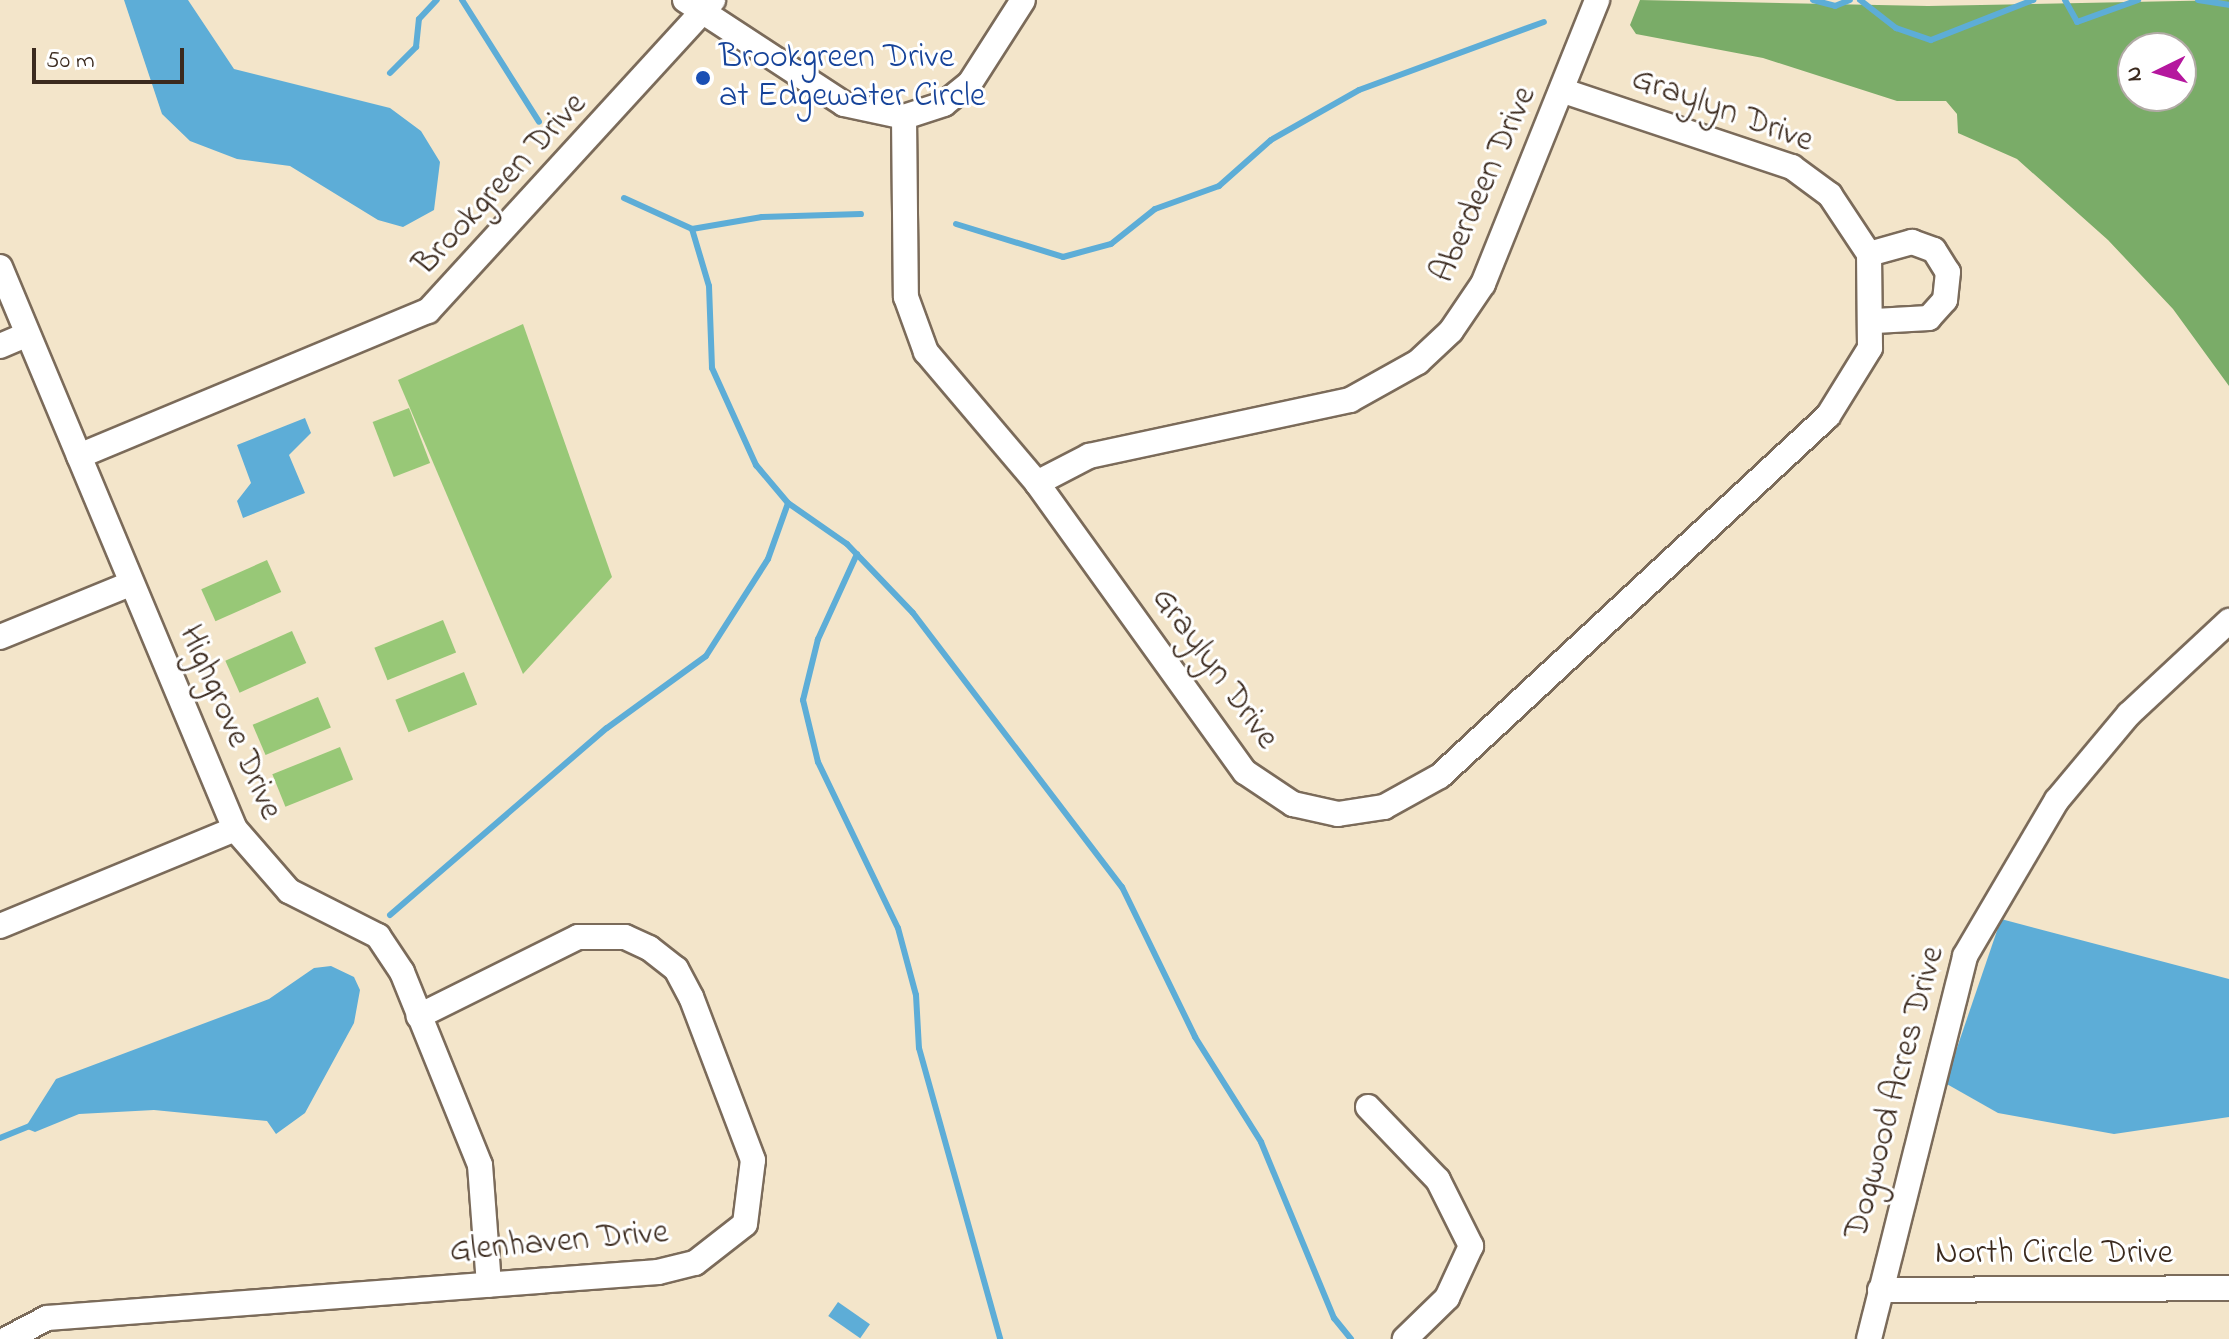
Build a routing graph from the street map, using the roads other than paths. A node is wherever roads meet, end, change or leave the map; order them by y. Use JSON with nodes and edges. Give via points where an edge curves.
{"nodes":[{"id":1,"x":1023,"y":0,"type":"edge"},
{"id":2,"x":1597,"y":0,"type":"edge"},
{"id":3,"x":701,"y":4,"type":"edge"},
{"id":4,"x":1564,"y":91,"type":"junction"},
{"id":5,"x":904,"y":117,"type":"junction"},
{"id":6,"x":1869,"y":254,"type":"junction"},
{"id":7,"x":0,"y":267,"type":"edge"},
{"id":8,"x":1875,"y":321,"type":"junction"},
{"id":9,"x":26,"y":335,"type":"junction"},
{"id":10,"x":0,"y":346,"type":"edge"},
{"id":11,"x":79,"y":456,"type":"junction"},
{"id":12,"x":1037,"y":483,"type":"junction"},
{"id":13,"x":130,"y":584,"type":"junction"},
{"id":14,"x":2229,"y":621,"type":"edge"},
{"id":15,"x":0,"y":637,"type":"edge"},
{"id":16,"x":235,"y":829,"type":"junction"},
{"id":17,"x":0,"y":926,"type":"edge"},
{"id":18,"x":419,"y":1016,"type":"junction"},
{"id":19,"x":1368,"y":1107,"type":"dead end"},
{"id":20,"x":489,"y":1285,"type":"junction"},
{"id":21,"x":2229,"y":1288,"type":"edge"},
{"id":22,"x":1880,"y":1290,"type":"junction"},
{"id":23,"x":7,"y":1339,"type":"edge"},
{"id":24,"x":1405,"y":1339,"type":"edge"},
{"id":25,"x":1869,"y":1339,"type":"edge"}],
"edges":[{"from":1,"to":5,"type":"street","via":[[970,83],[944,104]]},
{"from":2,"to":4,"type":"street","name":"Aberdeen Drive"},
{"from":3,"to":5,"type":"street","via":[[844,104]]},
{"from":3,"to":11,"type":"street","name":"Brookgreen Drive","via":[[428,311]]},
{"from":4,"to":6,"type":"street","name":"Graylyn Drive","via":[[1792,167],[1830,195]]},
{"from":4,"to":12,"type":"street","name":"Aberdeen Drive","via":[[1483,284],[1451,331],[1418,362],[1350,400],[1089,456]]},
{"from":5,"to":12,"type":"street","name":"Graylyn Drive","via":[[908,316],[937,367]]},
{"from":6,"to":8,"type":"street","name":"Graylyn Drive"},
{"from":6,"to":8,"type":"street","via":[[1912,242],[1934,250],[1948,272],[1945,300],[1929,318]]},
{"from":7,"to":9,"type":"street","name":"Highgrove Drive"},
{"from":8,"to":12,"type":"street","name":"Graylyn Drive","via":[[1859,374],[1828,416],[1440,776],[1384,807],[1311,810],[1245,772]]},
{"from":9,"to":10,"type":"street"},
{"from":9,"to":11,"type":"street","name":"Highgrove Drive"},
{"from":11,"to":13,"type":"street","name":"Highgrove Drive"},
{"from":13,"to":15,"type":"street"},
{"from":13,"to":16,"type":"street","name":"Highgrove Drive"},
{"from":14,"to":22,"type":"street","name":"Dogwood Acres Drive","via":[[2129,714],[2057,800],[2002,884],[1965,956]]},
{"from":16,"to":17,"type":"street"},
{"from":16,"to":18,"type":"street","name":"Highgrove Drive","via":[[289,891],[378,936]]},
{"from":18,"to":20,"type":"street","name":"Highgrove Drive","via":[[480,1165]]},
{"from":18,"to":20,"type":"street","name":"Glenhaven Drive","via":[[578,937],[625,937],[676,969],[753,1160],[745,1224],[695,1263]]},
{"from":19,"to":24,"type":"street","via":[[1438,1180],[1471,1246],[1447,1298]]},
{"from":20,"to":23,"type":"street","name":"Glenhaven Drive","via":[[47,1318]]},
{"from":21,"to":22,"type":"street","name":"North Circle Drive"},
{"from":22,"to":25,"type":"street","name":"Dogwood Acres Drive"}]}
